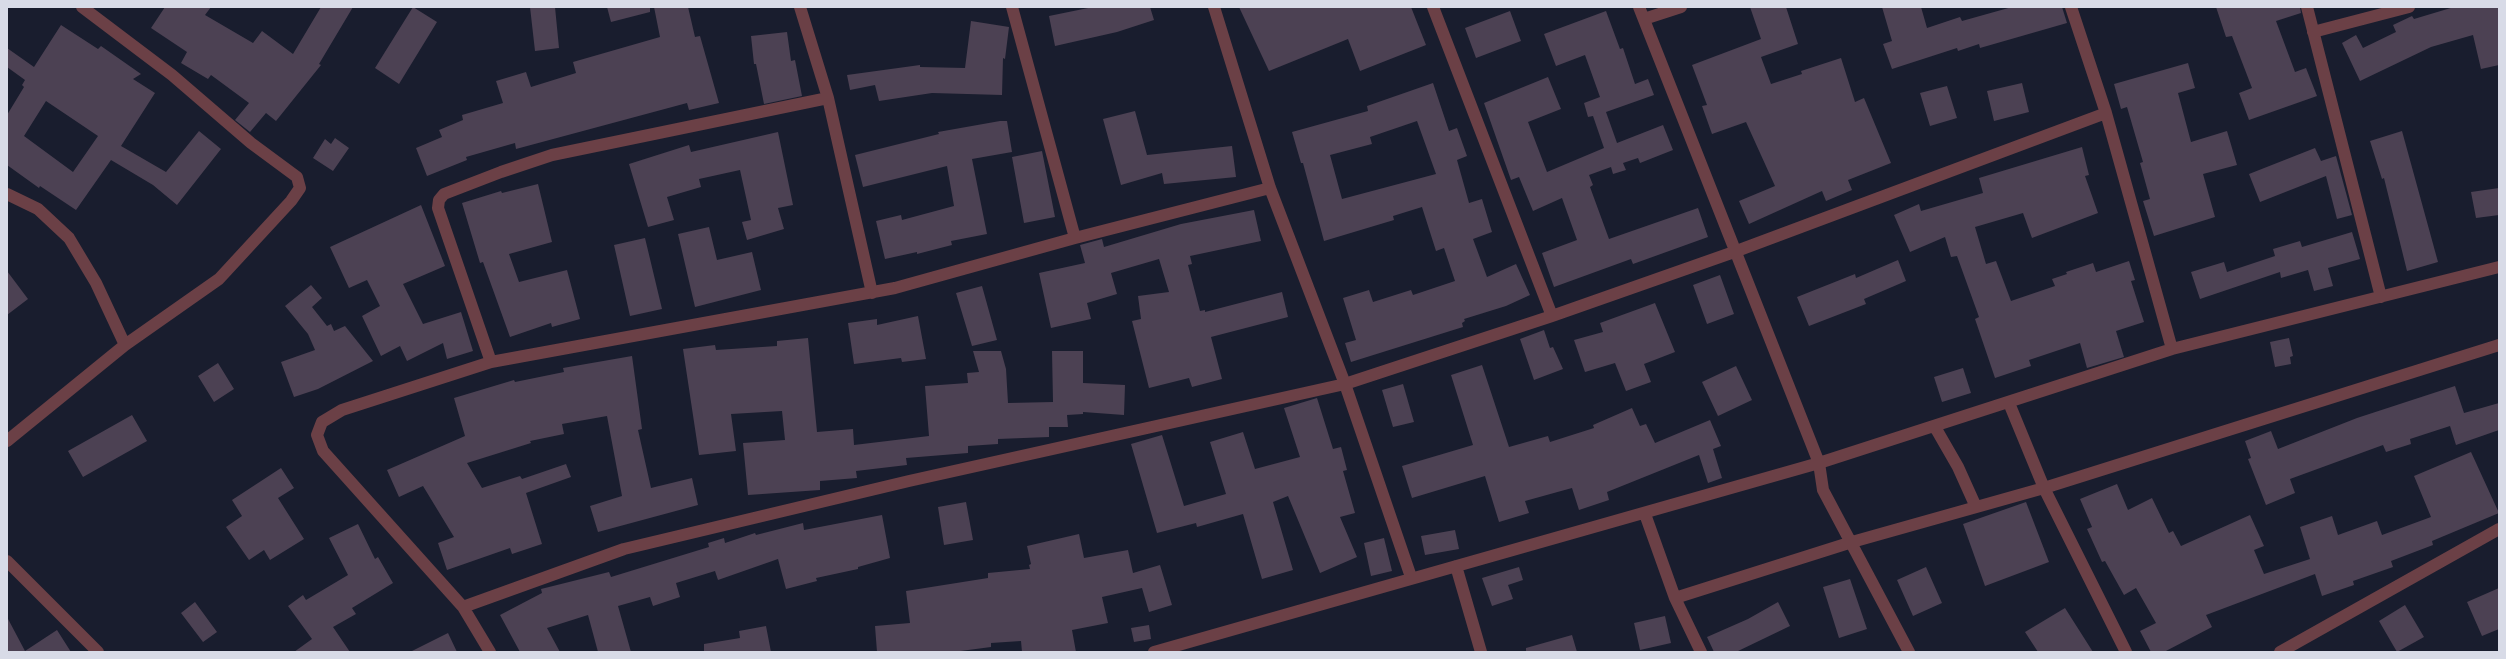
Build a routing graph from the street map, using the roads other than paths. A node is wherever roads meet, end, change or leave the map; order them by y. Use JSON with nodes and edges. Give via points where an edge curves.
{"nodes":[{"id":1,"x":82,"y":7,"type":"edge"},
{"id":2,"x":800,"y":7,"type":"edge"},
{"id":3,"x":1012,"y":7,"type":"edge"},
{"id":4,"x":1214,"y":7,"type":"edge"},
{"id":5,"x":1433,"y":7,"type":"edge"},
{"id":6,"x":1640,"y":7,"type":"edge"},
{"id":7,"x":1681,"y":7,"type":"edge"},
{"id":8,"x":2072,"y":7,"type":"edge"},
{"id":9,"x":2307,"y":7,"type":"edge"},
{"id":10,"x":2409,"y":7,"type":"edge"},
{"id":11,"x":1644,"y":19,"type":"junction"},
{"id":12,"x":2314,"y":32,"type":"junction"},
{"id":13,"x":828,"y":98,"type":"junction"},
{"id":14,"x":2106,"y":113,"type":"junction"},
{"id":15,"x":1270,"y":188,"type":"junction"},
{"id":16,"x":7,"y":194,"type":"edge"},
{"id":17,"x":1075,"y":238,"type":"junction"},
{"id":18,"x":1734,"y":252,"type":"junction"},
{"id":19,"x":2499,"y":266,"type":"edge"},
{"id":20,"x":872,"y":293,"type":"junction"},
{"id":21,"x":2381,"y":296,"type":"junction"},
{"id":22,"x":1552,"y":316,"type":"junction"},
{"id":23,"x":125,"y":345,"type":"junction"},
{"id":24,"x":2499,"y":345,"type":"edge"},
{"id":25,"x":2172,"y":348,"type":"junction"},
{"id":26,"x":490,"y":362,"type":"junction"},
{"id":27,"x":1345,"y":384,"type":"junction"},
{"id":28,"x":2009,"y":403,"type":"junction"},
{"id":29,"x":1935,"y":426,"type":"junction"},
{"id":30,"x":7,"y":441,"type":"edge"},
{"id":31,"x":1819,"y":464,"type":"junction"},
{"id":32,"x":2044,"y":488,"type":"junction"},
{"id":33,"x":1976,"y":507,"type":"junction"},
{"id":34,"x":1645,"y":514,"type":"junction"},
{"id":35,"x":2499,"y":529,"type":"edge"},
{"id":36,"x":1852,"y":542,"type":"junction"},
{"id":37,"x":7,"y":561,"type":"edge"},
{"id":38,"x":1456,"y":566,"type":"junction"},
{"id":39,"x":1411,"y":578,"type":"junction"},
{"id":40,"x":1675,"y":598,"type":"junction"},
{"id":41,"x":463,"y":607,"type":"junction"},
{"id":42,"x":98,"y":652,"type":"edge"},
{"id":43,"x":490,"y":652,"type":"edge"},
{"id":44,"x":1154,"y":652,"type":"edge"},
{"id":45,"x":1481,"y":652,"type":"edge"},
{"id":46,"x":1701,"y":652,"type":"edge"},
{"id":47,"x":1910,"y":652,"type":"edge"},
{"id":48,"x":2126,"y":652,"type":"edge"},
{"id":49,"x":2280,"y":652,"type":"edge"}],
"edges":[{"from":1,"to":23,"type":"street","via":[[172,75],[251,144],[296,178],[300,188],[219,279]]},
{"from":2,"to":13,"type":"street"},
{"from":3,"to":17,"type":"street"},
{"from":4,"to":15,"type":"street"},
{"from":5,"to":22,"type":"street"},
{"from":6,"to":11,"type":"street"},
{"from":7,"to":11,"type":"street"},
{"from":8,"to":14,"type":"street"},
{"from":9,"to":12,"type":"street"},
{"from":10,"to":12,"type":"street"},
{"from":11,"to":18,"type":"street"},
{"from":12,"to":21,"type":"street"},
{"from":13,"to":20,"type":"street"},
{"from":13,"to":26,"type":"street","via":[[552,155],[444,194],[439,200],[438,208]]},
{"from":14,"to":18,"type":"street"},
{"from":14,"to":25,"type":"street"},
{"from":15,"to":17,"type":"street"},
{"from":15,"to":27,"type":"street"},
{"from":16,"to":23,"type":"street","via":[[38,209],[69,238],[96,283]]},
{"from":17,"to":20,"type":"street"},
{"from":18,"to":22,"type":"street"},
{"from":18,"to":31,"type":"street"},
{"from":19,"to":21,"type":"street"},
{"from":20,"to":26,"type":"street"},
{"from":21,"to":25,"type":"street"},
{"from":22,"to":27,"type":"street"},
{"from":23,"to":30,"type":"street"},
{"from":24,"to":32,"type":"street"},
{"from":25,"to":28,"type":"street"},
{"from":26,"to":41,"type":"street","via":[[342,410],[322,422],[317,436],[323,451]]},
{"from":27,"to":39,"type":"street"},
{"from":27,"to":41,"type":"street","via":[[909,481],[624,549]]},
{"from":28,"to":29,"type":"street"},
{"from":28,"to":32,"type":"street"},
{"from":29,"to":31,"type":"street"},
{"from":29,"to":33,"type":"street","via":[[1958,467]]},
{"from":31,"to":34,"type":"street"},
{"from":31,"to":36,"type":"street","via":[[1823,490]]},
{"from":32,"to":33,"type":"street"},
{"from":32,"to":48,"type":"street"},
{"from":33,"to":36,"type":"street"},
{"from":34,"to":38,"type":"street"},
{"from":34,"to":40,"type":"street"},
{"from":35,"to":49,"type":"street"},
{"from":36,"to":40,"type":"street"},
{"from":36,"to":47,"type":"street"},
{"from":37,"to":42,"type":"street"},
{"from":38,"to":39,"type":"street"},
{"from":38,"to":45,"type":"street"},
{"from":39,"to":44,"type":"street"},
{"from":40,"to":46,"type":"street"},
{"from":41,"to":43,"type":"street"}]}
